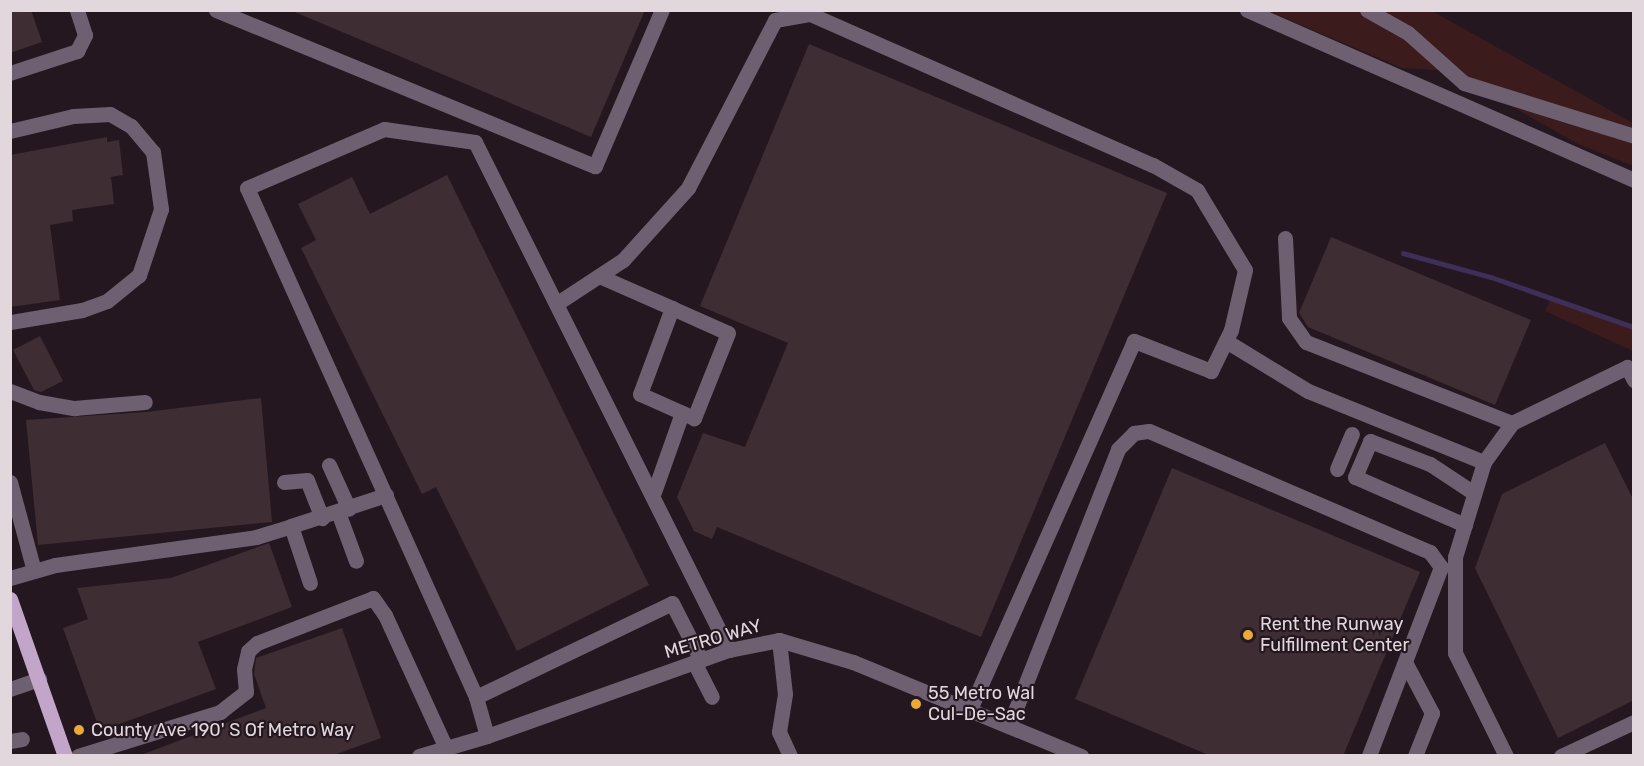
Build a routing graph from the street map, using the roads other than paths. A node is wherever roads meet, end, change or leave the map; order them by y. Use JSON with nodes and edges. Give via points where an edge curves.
{"nodes":[{"id":1,"x":76,"y":10,"type":"edge"},
{"id":2,"x":216,"y":10,"type":"edge"},
{"id":3,"x":662,"y":10,"type":"edge"},
{"id":4,"x":1247,"y":10,"type":"edge"},
{"id":5,"x":1367,"y":10,"type":"edge"},
{"id":6,"x":10,"y":74,"type":"edge"},
{"id":7,"x":484,"y":121,"type":"junction"},
{"id":8,"x":10,"y":131,"type":"edge"},
{"id":9,"x":1634,"y":136,"type":"edge"},
{"id":10,"x":475,"y":142,"type":"junction"},
{"id":11,"x":1634,"y":180,"type":"edge"},
{"id":12,"x":1285,"y":238,"type":"dead end"},
{"id":13,"x":599,"y":276,"type":"junction"},
{"id":14,"x":559,"y":302,"type":"junction"},
{"id":15,"x":672,"y":308,"type":"junction"},
{"id":16,"x":10,"y":322,"type":"edge"},
{"id":17,"x":1226,"y":341,"type":"junction"},
{"id":18,"x":1630,"y":373,"type":"edge"},
{"id":19,"x":10,"y":391,"type":"edge"},
{"id":20,"x":145,"y":402,"type":"dead end"},
{"id":21,"x":682,"y":413,"type":"junction"},
{"id":22,"x":1512,"y":423,"type":"junction"},
{"id":23,"x":1352,"y":434,"type":"dead end"},
{"id":24,"x":1445,"y":446,"type":"junction"},
{"id":25,"x":1484,"y":462,"type":"junction"},
{"id":26,"x":329,"y":465,"type":"dead end"},
{"id":27,"x":1437,"y":468,"type":"junction"},
{"id":28,"x":1337,"y":469,"type":"dead end"},
{"id":29,"x":10,"y":482,"type":"edge"},
{"id":30,"x":284,"y":482,"type":"dead end"},
{"id":31,"x":654,"y":492,"type":"junction"},
{"id":32,"x":1474,"y":493,"type":"junction"},
{"id":33,"x":386,"y":495,"type":"junction"},
{"id":34,"x":344,"y":511,"type":"junction"},
{"id":35,"x":322,"y":518,"type":"junction"},
{"id":36,"x":1465,"y":525,"type":"junction"},
{"id":37,"x":291,"y":526,"type":"junction"},
{"id":38,"x":356,"y":561,"type":"dead end"},
{"id":39,"x":34,"y":571,"type":"junction"},
{"id":40,"x":10,"y":578,"type":"edge"},
{"id":41,"x":310,"y":583,"type":"dead end"},
{"id":42,"x":11,"y":600,"type":"edge"},
{"id":43,"x":779,"y":640,"type":"junction"},
{"id":44,"x":729,"y":650,"type":"junction"},
{"id":45,"x":698,"y":661,"type":"junction"},
{"id":46,"x":1405,"y":662,"type":"junction"},
{"id":47,"x":39,"y":679,"type":"junction"},
{"id":48,"x":10,"y":689,"type":"edge"},
{"id":49,"x":476,"y":697,"type":"junction"},
{"id":50,"x":712,"y":697,"type":"dead end"},
{"id":51,"x":970,"y":710,"type":"junction"},
{"id":52,"x":1634,"y":722,"type":"edge"},
{"id":53,"x":1009,"y":726,"type":"junction"},
{"id":54,"x":487,"y":736,"type":"junction"},
{"id":55,"x":445,"y":746,"type":"junction"},
{"id":56,"x":65,"y":756,"type":"edge"},
{"id":57,"x":78,"y":756,"type":"edge"},
{"id":58,"x":419,"y":756,"type":"edge"},
{"id":59,"x":790,"y":756,"type":"edge"},
{"id":60,"x":1081,"y":756,"type":"edge"},
{"id":61,"x":1369,"y":756,"type":"edge"},
{"id":62,"x":1415,"y":756,"type":"edge"},
{"id":63,"x":1506,"y":756,"type":"edge"},
{"id":64,"x":1561,"y":756,"type":"edge"}],
"edges":[{"from":1,"to":6,"type":"street","via":[[85,35],[78,51]]},
{"from":2,"to":7,"type":"street"},
{"from":3,"to":7,"type":"street","via":[[596,166]]},
{"from":4,"to":11,"type":"street"},
{"from":5,"to":9,"type":"street","via":[[1408,33],[1464,83]]},
{"from":7,"to":10,"type":"street"},
{"from":8,"to":16,"type":"street","via":[[73,116],[110,114],[130,126],[153,152],[161,209],[139,275],[107,301],[82,310]]},
{"from":10,"to":14,"type":"street"},
{"from":10,"to":33,"type":"street","via":[[384,129],[247,188]]},
{"from":12,"to":22,"type":"street","via":[[1289,318],[1306,342]]},
{"from":13,"to":14,"type":"street"},
{"from":13,"to":15,"type":"street"},
{"from":13,"to":17,"type":"street","via":[[623,260],[688,188],[775,20],[810,14],[1153,165],[1197,190],[1245,270]]},
{"from":14,"to":31,"type":"street"},
{"from":15,"to":21,"type":"street","via":[[640,394]]},
{"from":15,"to":21,"type":"street","via":[[728,333],[694,418]]},
{"from":17,"to":24,"type":"street","via":[[1308,391]]},
{"from":17,"to":51,"type":"street","via":[[1211,371],[1134,341]]},
{"from":18,"to":22,"type":"street"},
{"from":19,"to":20,"type":"street","via":[[39,402],[74,408]]},
{"from":21,"to":31,"type":"street"},
{"from":22,"to":25,"type":"street"},
{"from":23,"to":28,"type":"street"},
{"from":24,"to":25,"type":"street"},
{"from":24,"to":27,"type":"street"},
{"from":25,"to":32,"type":"street"},
{"from":26,"to":34,"type":"street"},
{"from":27,"to":32,"type":"street"},
{"from":27,"to":36,"type":"street","via":[[1370,441],[1355,477]]},
{"from":29,"to":39,"type":"street"},
{"from":30,"to":35,"type":"street","via":[[307,480]]},
{"from":31,"to":44,"type":"street"},
{"from":32,"to":36,"type":"street"},
{"from":33,"to":34,"type":"street"},
{"from":33,"to":49,"type":"street"},
{"from":34,"to":35,"type":"street"},
{"from":34,"to":38,"type":"street"},
{"from":35,"to":37,"type":"street"},
{"from":36,"to":63,"type":"street","via":[[1455,557],[1455,653]]},
{"from":37,"to":39,"type":"street","via":[[256,537]]},
{"from":37,"to":41,"type":"street"},
{"from":39,"to":40,"type":"street"},
{"from":42,"to":47,"type":"main road"},
{"from":43,"to":44,"type":"street","name":"METRO WAY"},
{"from":43,"to":51,"type":"street","name":"METRO WAY","via":[[853,662]]},
{"from":43,"to":59,"type":"street","via":[[785,694],[779,732]]},
{"from":44,"to":45,"type":"street","name":"METRO WAY"},
{"from":45,"to":49,"type":"street","via":[[672,603]]},
{"from":45,"to":50,"type":"street"},
{"from":45,"to":54,"type":"street","name":"METRO WAY"},
{"from":46,"to":53,"type":"street","via":[[1441,567],[1430,552],[1149,431],[1134,433],[1118,449]]},
{"from":46,"to":61,"type":"street"},
{"from":46,"to":62,"type":"street","via":[[1432,713]]},
{"from":47,"to":48,"type":"street"},
{"from":47,"to":56,"type":"main road"},
{"from":49,"to":54,"type":"street"},
{"from":51,"to":53,"type":"street","name":"METRO WAY"},
{"from":52,"to":64,"type":"street"},
{"from":53,"to":60,"type":"street","name":"METRO WAY"},
{"from":54,"to":55,"type":"street","name":"METRO WAY"},
{"from":55,"to":57,"type":"street","via":[[385,615],[373,598],[257,643],[248,651],[244,669],[246,692],[220,712]]},
{"from":55,"to":58,"type":"street","name":"METRO WAY"}]}
